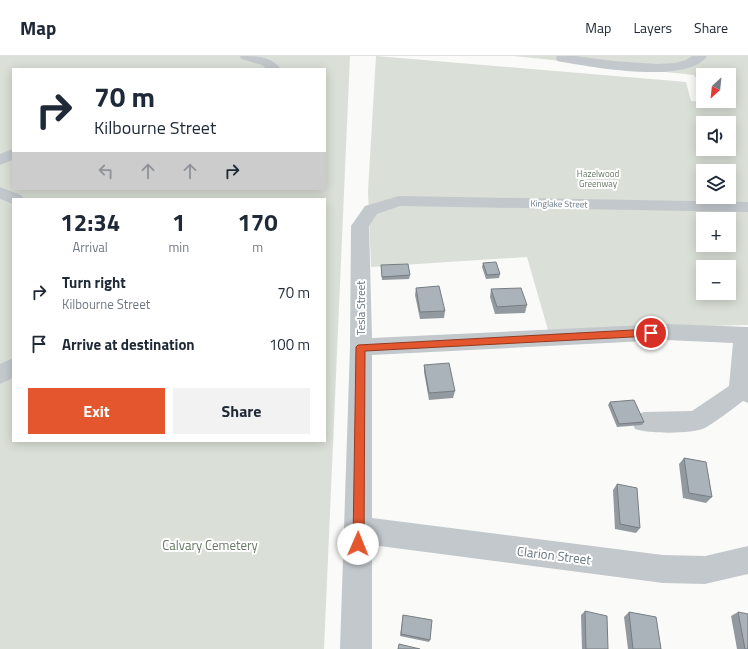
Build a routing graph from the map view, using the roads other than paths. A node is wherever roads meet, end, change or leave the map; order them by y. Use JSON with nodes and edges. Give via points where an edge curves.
{"nodes":[{"id":1,"x":246,"y":56,"type":"edge"},
{"id":2,"x":701,"y":56,"type":"edge"},
{"id":3,"x":562,"y":58,"type":"dead end"},
{"id":4,"x":273,"y":68,"type":"edge"},
{"id":5,"x":12,"y":154,"type":"edge"},
{"id":6,"x":0,"y":160,"type":"edge"},
{"id":7,"x":0,"y":192,"type":"edge"},
{"id":8,"x":12,"y":198,"type":"edge"},
{"id":9,"x":748,"y":200,"type":"edge"},
{"id":10,"x":728,"y":207,"type":"junction"},
{"id":11,"x":748,"y":207,"type":"edge"},
{"id":12,"x":372,"y":210,"type":"joint"},
{"id":13,"x":746,"y":335,"type":"edge"},
{"id":14,"x":361,"y":347,"type":"junction"},
{"id":15,"x":12,"y":368,"type":"edge"},
{"id":16,"x":0,"y":375,"type":"edge"},
{"id":17,"x":744,"y":392,"type":"edge"},
{"id":18,"x":644,"y":422,"type":"edge"},
{"id":19,"x":359,"y":530,"type":"junction"},
{"id":20,"x":748,"y":560,"type":"edge"},
{"id":21,"x":356,"y":649,"type":"edge"}],
"edges":[{"from":1,"to":4,"type":"street","via":[[267,62]]},
{"from":2,"to":3,"type":"street","via":[[696,62],[666,69]]},
{"from":5,"to":6,"type":"street"},
{"from":7,"to":8,"type":"street"},
{"from":9,"to":10,"type":"street"},
{"from":10,"to":11,"type":"street","name":"Kinglake Street"},
{"from":10,"to":12,"type":"street","name":"Kinglake Street","via":[[400,201]]},
{"from":12,"to":14,"type":"street","name":"Tesla Street","via":[[360,226]]},
{"from":13,"to":14,"type":"street","via":[[666,332]]},
{"from":13,"to":17,"type":"street"},
{"from":14,"to":19,"type":"street","name":"Tesla Street"},
{"from":15,"to":16,"type":"street"},
{"from":17,"to":18,"type":"street","via":[[696,421]]},
{"from":19,"to":20,"type":"street","name":"Clarion Street","via":[[663,569],[705,570]]},
{"from":19,"to":21,"type":"street","name":"Tesla Street"}]}
